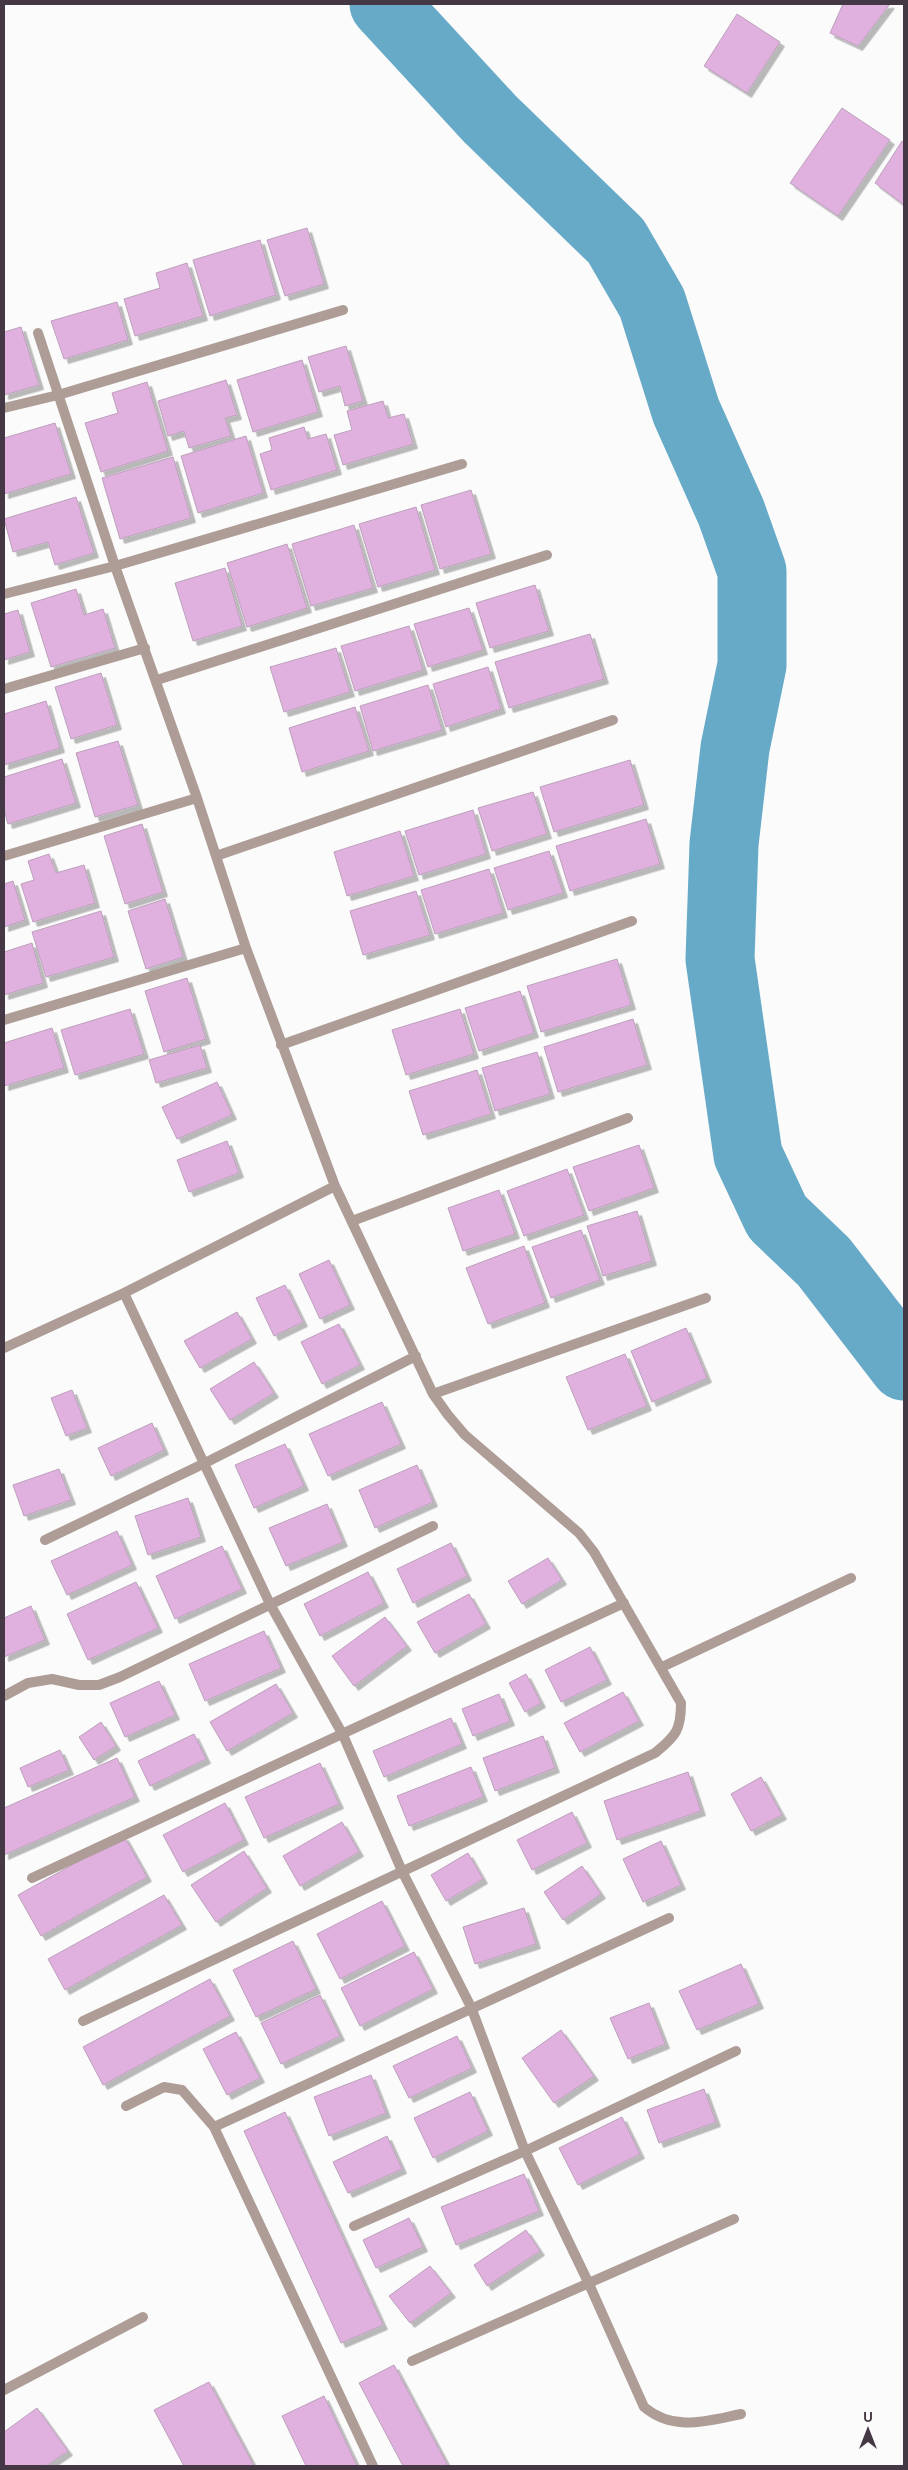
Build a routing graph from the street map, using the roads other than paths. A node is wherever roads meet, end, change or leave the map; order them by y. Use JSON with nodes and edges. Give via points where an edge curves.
{"nodes":[{"id":1,"x":343,"y":310,"type":"dead end"},
{"id":2,"x":38,"y":333,"type":"dead end"},
{"id":3,"x":58,"y":395,"type":"junction"},
{"id":4,"x":4,"y":408,"type":"edge"},
{"id":5,"x":462,"y":464,"type":"dead end"},
{"id":6,"x":546,"y":555,"type":"dead end"},
{"id":7,"x":115,"y":566,"type":"junction"},
{"id":8,"x":4,"y":594,"type":"edge"},
{"id":9,"x":145,"y":648,"type":"junction"},
{"id":10,"x":157,"y":680,"type":"junction"},
{"id":11,"x":4,"y":689,"type":"edge"},
{"id":12,"x":613,"y":720,"type":"dead end"},
{"id":13,"x":197,"y":798,"type":"junction"},
{"id":14,"x":4,"y":856,"type":"edge"},
{"id":15,"x":216,"y":856,"type":"junction"},
{"id":16,"x":632,"y":921,"type":"dead end"},
{"id":17,"x":246,"y":948,"type":"junction"},
{"id":18,"x":4,"y":1020,"type":"edge"},
{"id":19,"x":281,"y":1045,"type":"junction"},
{"id":20,"x":628,"y":1118,"type":"dead end"},
{"id":21,"x":335,"y":1186,"type":"junction"},
{"id":22,"x":352,"y":1221,"type":"junction"},
{"id":23,"x":124,"y":1293,"type":"junction"},
{"id":24,"x":706,"y":1298,"type":"dead end"},
{"id":25,"x":4,"y":1348,"type":"edge"},
{"id":26,"x":416,"y":1356,"type":"junction"},
{"id":27,"x":434,"y":1394,"type":"junction"},
{"id":28,"x":205,"y":1464,"type":"junction"},
{"id":29,"x":434,"y":1526,"type":"dead end"},
{"id":30,"x":45,"y":1540,"type":"dead end"},
{"id":31,"x":851,"y":1578,"type":"dead end"},
{"id":32,"x":624,"y":1603,"type":"junction"},
{"id":33,"x":270,"y":1604,"type":"junction"},
{"id":34,"x":662,"y":1667,"type":"junction"},
{"id":35,"x":4,"y":1696,"type":"edge"},
{"id":36,"x":343,"y":1735,"type":"junction"},
{"id":37,"x":402,"y":1871,"type":"junction"},
{"id":38,"x":32,"y":1878,"type":"dead end"},
{"id":39,"x":669,"y":1918,"type":"dead end"},
{"id":40,"x":471,"y":2007,"type":"junction"},
{"id":41,"x":83,"y":2021,"type":"dead end"},
{"id":42,"x":736,"y":2051,"type":"dead end"},
{"id":43,"x":126,"y":2106,"type":"dead end"},
{"id":44,"x":214,"y":2127,"type":"junction"},
{"id":45,"x":525,"y":2151,"type":"junction"},
{"id":46,"x":734,"y":2219,"type":"dead end"},
{"id":47,"x":354,"y":2226,"type":"dead end"},
{"id":48,"x":589,"y":2284,"type":"junction"},
{"id":49,"x":143,"y":2317,"type":"dead end"},
{"id":50,"x":412,"y":2361,"type":"dead end"},
{"id":51,"x":4,"y":2390,"type":"edge"},
{"id":52,"x":741,"y":2414,"type":"dead end"},
{"id":53,"x":373,"y":2466,"type":"edge"}],
"edges":[{"from":1,"to":3,"type":"street"},
{"from":2,"to":3,"type":"street"},
{"from":3,"to":4,"type":"street"},
{"from":3,"to":7,"type":"street"},
{"from":5,"to":7,"type":"street"},
{"from":6,"to":10,"type":"street"},
{"from":7,"to":8,"type":"street"},
{"from":7,"to":9,"type":"street"},
{"from":9,"to":10,"type":"street"},
{"from":9,"to":11,"type":"street"},
{"from":10,"to":13,"type":"street"},
{"from":12,"to":15,"type":"street"},
{"from":13,"to":14,"type":"street"},
{"from":13,"to":15,"type":"street"},
{"from":15,"to":17,"type":"street"},
{"from":16,"to":19,"type":"street"},
{"from":17,"to":18,"type":"street"},
{"from":17,"to":19,"type":"street"},
{"from":19,"to":21,"type":"street"},
{"from":20,"to":22,"type":"street"},
{"from":21,"to":22,"type":"street"},
{"from":21,"to":23,"type":"street"},
{"from":22,"to":26,"type":"street"},
{"from":23,"to":25,"type":"street"},
{"from":23,"to":28,"type":"street"},
{"from":24,"to":27,"type":"street"},
{"from":26,"to":27,"type":"street"},
{"from":26,"to":28,"type":"street"},
{"from":27,"to":32,"type":"street","via":[[465,1435],[579,1533]]},
{"from":28,"to":30,"type":"street"},
{"from":28,"to":33,"type":"street"},
{"from":29,"to":33,"type":"street"},
{"from":31,"to":34,"type":"street"},
{"from":32,"to":34,"type":"street"},
{"from":32,"to":36,"type":"street"},
{"from":33,"to":35,"type":"street","via":[[99,1685],[79,1685],[52,1679],[28,1683]]},
{"from":33,"to":36,"type":"street"},
{"from":34,"to":37,"type":"street","via":[[681,1703],[681,1723],[673,1738],[655,1753]]},
{"from":36,"to":37,"type":"street"},
{"from":36,"to":38,"type":"street"},
{"from":37,"to":40,"type":"street"},
{"from":37,"to":41,"type":"street"},
{"from":39,"to":40,"type":"street"},
{"from":40,"to":44,"type":"street"},
{"from":40,"to":45,"type":"street"},
{"from":42,"to":45,"type":"street"},
{"from":43,"to":44,"type":"street","via":[[164,2087],[182,2090]]},
{"from":44,"to":53,"type":"street"},
{"from":45,"to":47,"type":"street"},
{"from":45,"to":48,"type":"street"},
{"from":46,"to":48,"type":"street"},
{"from":48,"to":50,"type":"street"},
{"from":48,"to":52,"type":"street","via":[[644,2407],[657,2418],[678,2423]]},
{"from":49,"to":51,"type":"street"}]}
